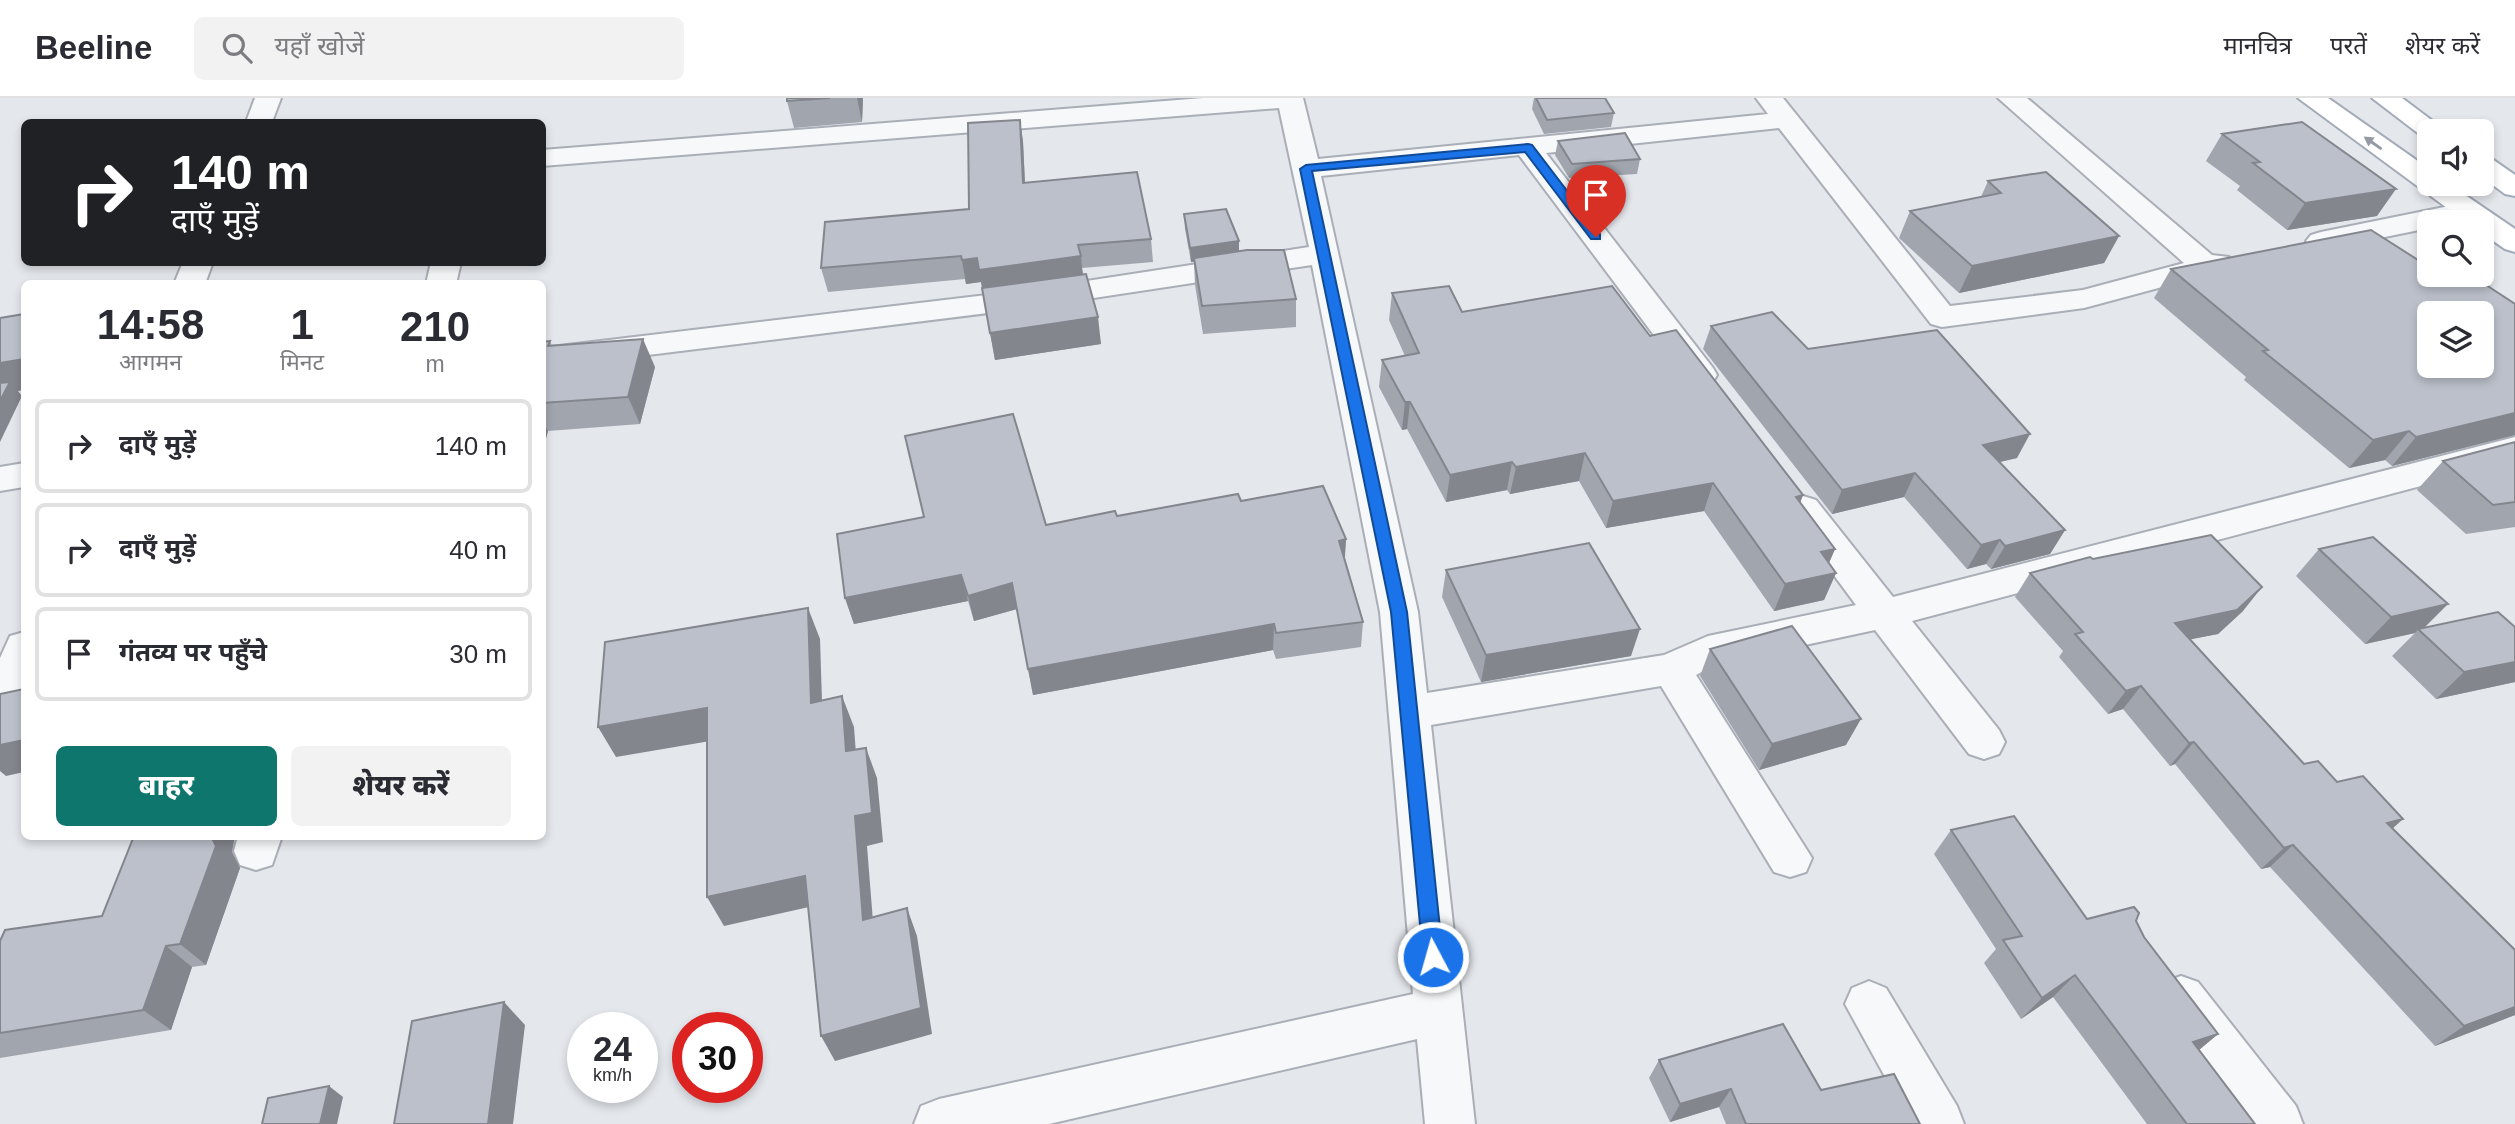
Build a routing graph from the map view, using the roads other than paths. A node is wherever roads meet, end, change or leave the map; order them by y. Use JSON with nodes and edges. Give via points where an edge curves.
{"nodes":[{"id":1,"x":268,"y":98,"type":"edge"},
{"id":2,"x":2011,"y":98,"type":"edge"},
{"id":3,"x":2311,"y":98,"type":"edge"},
{"id":4,"x":2385,"y":98,"type":"edge"},
{"id":5,"x":1290,"y":99,"type":"edge"},
{"id":6,"x":1776,"y":109,"type":"edge"},
{"id":7,"x":260,"y":119,"type":"edge"},
{"id":8,"x":2417,"y":120,"type":"edge"},
{"id":9,"x":1528,"y":148,"type":"junction"},
{"id":10,"x":546,"y":158,"type":"edge"},
{"id":11,"x":1306,"y":169,"type":"junction"},
{"id":12,"x":2494,"y":173,"type":"edge"},
{"id":13,"x":2417,"y":174,"type":"edge"},
{"id":14,"x":2515,"y":188,"type":"edge"},
{"id":15,"x":2448,"y":196,"type":"edge"},
{"id":16,"x":2468,"y":210,"type":"edge"},
{"id":17,"x":2417,"y":222,"type":"edge"},
{"id":18,"x":2494,"y":228,"type":"edge"},
{"id":19,"x":2515,"y":243,"type":"edge"},
{"id":20,"x":2298,"y":246,"type":"edge"},
{"id":21,"x":1325,"y":254,"type":"junction"},
{"id":22,"x":2245,"y":257,"type":"edge"},
{"id":23,"x":2206,"y":266,"type":"junction"},
{"id":24,"x":546,"y":358,"type":"edge"},
{"id":25,"x":1722,"y":403,"type":"edge"},
{"id":26,"x":2515,"y":449,"type":"edge"},
{"id":27,"x":21,"y":476,"type":"edge"},
{"id":28,"x":0,"y":479,"type":"edge"},
{"id":29,"x":1782,"y":481,"type":"edge"},
{"id":30,"x":1883,"y":614,"type":"junction"},
{"id":31,"x":21,"y":655,"type":"edge"},
{"id":32,"x":1671,"y":669,"type":"junction"},
{"id":33,"x":1409,"y":712,"type":"junction"},
{"id":34,"x":0,"y":713,"type":"edge"},
{"id":35,"x":1984,"y":742,"type":"dead end"},
{"id":36,"x":1790,"y":858,"type":"dead end"},
{"id":37,"x":2155,"y":965,"type":"edge"},
{"id":38,"x":1869,"y":1004,"type":"dead end"},
{"id":39,"x":1438,"y":1011,"type":"junction"},
{"id":40,"x":939,"y":1124,"type":"edge"},
{"id":41,"x":1450,"y":1124,"type":"edge"},
{"id":42,"x":1939,"y":1124,"type":"edge"},
{"id":43,"x":2278,"y":1124,"type":"edge"}],
"edges":[{"from":1,"to":7,"type":"street"},
{"from":2,"to":23,"type":"street"},
{"from":13,"to":3,"type":"main road","one_way":true},
{"from":4,"to":8,"type":"main road"},
{"from":5,"to":10,"type":"street"},
{"from":5,"to":11,"type":"street"},
{"from":6,"to":9,"type":"street"},
{"from":6,"to":23,"type":"street","via":[[1942,317],[2084,299]]},
{"from":9,"to":11,"type":"street"},
{"from":9,"to":25,"type":"street"},
{"from":11,"to":21,"type":"street"},
{"from":12,"to":14,"type":"main road"},
{"from":15,"to":16,"type":"main road"},
{"from":17,"to":20,"type":"street"},
{"from":18,"to":19,"type":"main road"},
{"from":21,"to":24,"type":"street","via":[[1021,300]]},
{"from":21,"to":33,"type":"street","via":[[1399,612]]},
{"from":22,"to":23,"type":"street"},
{"from":26,"to":30,"type":"street"},
{"from":27,"to":28,"type":"street"},
{"from":29,"to":30,"type":"street"},
{"from":30,"to":32,"type":"street","via":[[1708,651]]},
{"from":30,"to":35,"type":"street"},
{"from":31,"to":34,"type":"street"},
{"from":32,"to":33,"type":"street"},
{"from":32,"to":36,"type":"street"},
{"from":33,"to":39,"type":"street"},
{"from":37,"to":43,"type":"street"},
{"from":38,"to":42,"type":"street"},
{"from":39,"to":40,"type":"street"},
{"from":39,"to":41,"type":"street"}]}
